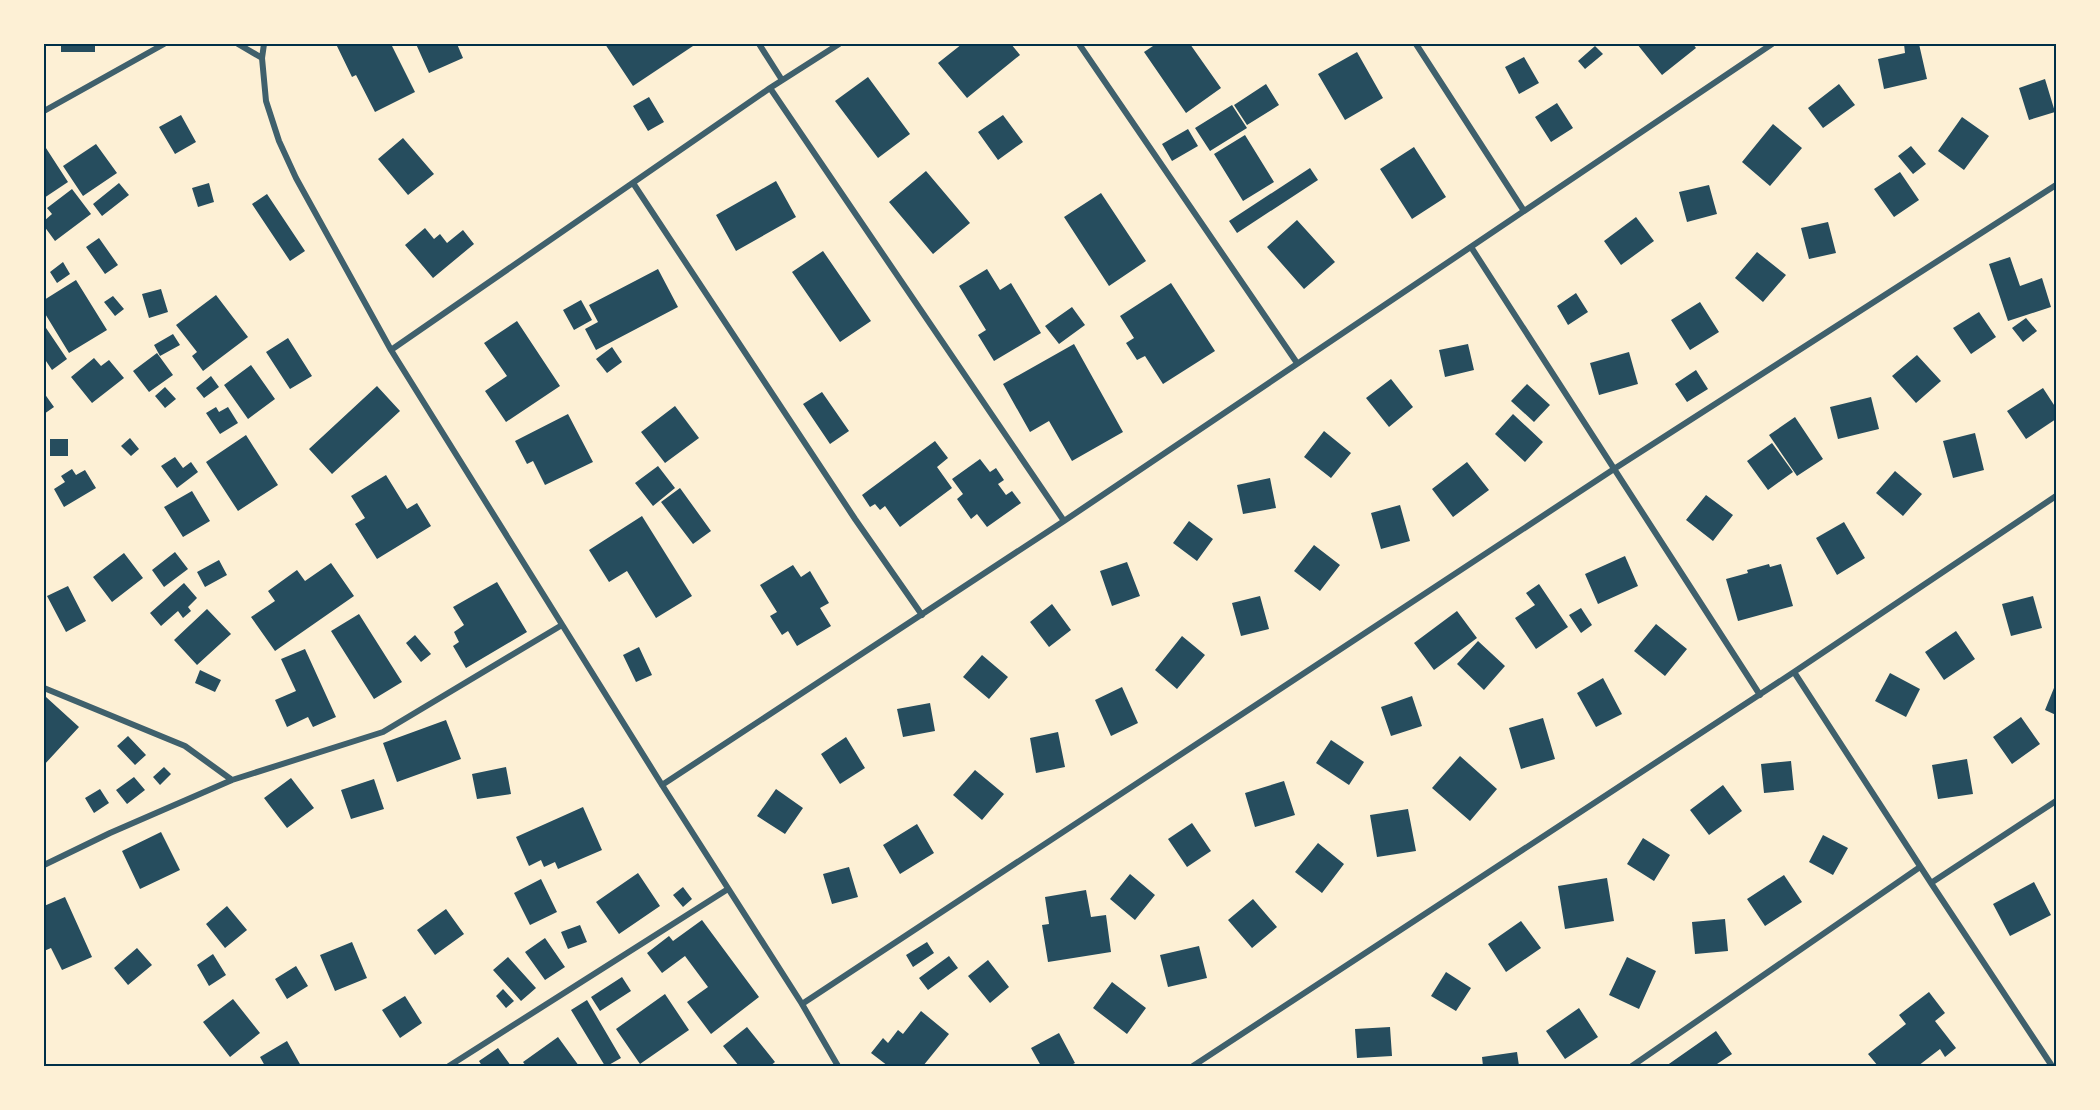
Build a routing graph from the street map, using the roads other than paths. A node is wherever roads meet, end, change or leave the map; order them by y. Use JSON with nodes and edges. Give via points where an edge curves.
{"nodes":[{"id":1,"x":164,"y":44,"type":"edge"},
{"id":2,"x":238,"y":44,"type":"edge"},
{"id":3,"x":264,"y":44,"type":"edge"},
{"id":4,"x":759,"y":44,"type":"edge"},
{"id":5,"x":839,"y":44,"type":"edge"},
{"id":6,"x":1079,"y":44,"type":"edge"},
{"id":7,"x":1416,"y":44,"type":"edge"},
{"id":8,"x":1772,"y":44,"type":"edge"},
{"id":9,"x":1763,"y":46,"type":"edge"},
{"id":10,"x":262,"y":58,"type":"junction"},
{"id":11,"x":782,"y":80,"type":"junction"},
{"id":12,"x":770,"y":88,"type":"junction"},
{"id":13,"x":44,"y":111,"type":"edge"},
{"id":14,"x":633,"y":183,"type":"junction"},
{"id":15,"x":2056,"y":185,"type":"edge"},
{"id":16,"x":1524,"y":211,"type":"junction"},
{"id":17,"x":1471,"y":247,"type":"junction"},
{"id":18,"x":391,"y":350,"type":"junction"},
{"id":19,"x":1297,"y":363,"type":"junction"},
{"id":20,"x":1614,"y":469,"type":"junction"},
{"id":21,"x":2056,"y":496,"type":"edge"},
{"id":22,"x":1064,"y":521,"type":"junction"},
{"id":23,"x":922,"y":615,"type":"junction"},
{"id":24,"x":562,"y":625,"type":"junction"},
{"id":25,"x":1794,"y":672,"type":"junction"},
{"id":26,"x":44,"y":688,"type":"edge"},
{"id":27,"x":1760,"y":695,"type":"junction"},
{"id":28,"x":232,"y":780,"type":"junction"},
{"id":29,"x":662,"y":786,"type":"junction"},
{"id":30,"x":2056,"y":801,"type":"edge"},
{"id":31,"x":44,"y":865,"type":"edge"},
{"id":32,"x":1920,"y":867,"type":"junction"},
{"id":33,"x":1931,"y":883,"type":"junction"},
{"id":34,"x":728,"y":889,"type":"junction"},
{"id":35,"x":802,"y":1005,"type":"junction"},
{"id":36,"x":449,"y":1066,"type":"edge"},
{"id":37,"x":838,"y":1066,"type":"edge"},
{"id":38,"x":1193,"y":1066,"type":"edge"},
{"id":39,"x":1632,"y":1066,"type":"edge"},
{"id":40,"x":2052,"y":1066,"type":"edge"}],
"edges":[{"from":1,"to":13,"type":"street"},
{"from":2,"to":10,"type":"street"},
{"from":3,"to":10,"type":"street"},
{"from":4,"to":11,"type":"street"},
{"from":5,"to":11,"type":"street"},
{"from":6,"to":19,"type":"street"},
{"from":7,"to":16,"type":"street"},
{"from":8,"to":9,"type":"street"},
{"from":9,"to":16,"type":"street"},
{"from":10,"to":18,"type":"street","via":[[266,101],[291,169]]},
{"from":11,"to":12,"type":"street"},
{"from":12,"to":14,"type":"street"},
{"from":12,"to":22,"type":"street"},
{"from":14,"to":18,"type":"street"},
{"from":14,"to":23,"type":"street"},
{"from":15,"to":20,"type":"street"},
{"from":16,"to":17,"type":"street"},
{"from":17,"to":19,"type":"street"},
{"from":17,"to":20,"type":"street"},
{"from":18,"to":24,"type":"street"},
{"from":19,"to":22,"type":"street"},
{"from":20,"to":27,"type":"street"},
{"from":20,"to":35,"type":"street"},
{"from":21,"to":25,"type":"street"},
{"from":22,"to":23,"type":"street"},
{"from":23,"to":29,"type":"street"},
{"from":24,"to":28,"type":"street","via":[[383,732]]},
{"from":24,"to":29,"type":"street"},
{"from":25,"to":27,"type":"street"},
{"from":25,"to":32,"type":"street"},
{"from":26,"to":28,"type":"street","via":[[185,746]]},
{"from":27,"to":38,"type":"street"},
{"from":28,"to":31,"type":"street"},
{"from":29,"to":34,"type":"street"},
{"from":30,"to":33,"type":"street"},
{"from":32,"to":33,"type":"street"},
{"from":32,"to":39,"type":"street"},
{"from":33,"to":40,"type":"street"},
{"from":34,"to":35,"type":"street"},
{"from":34,"to":36,"type":"street"},
{"from":35,"to":37,"type":"street"}]}
